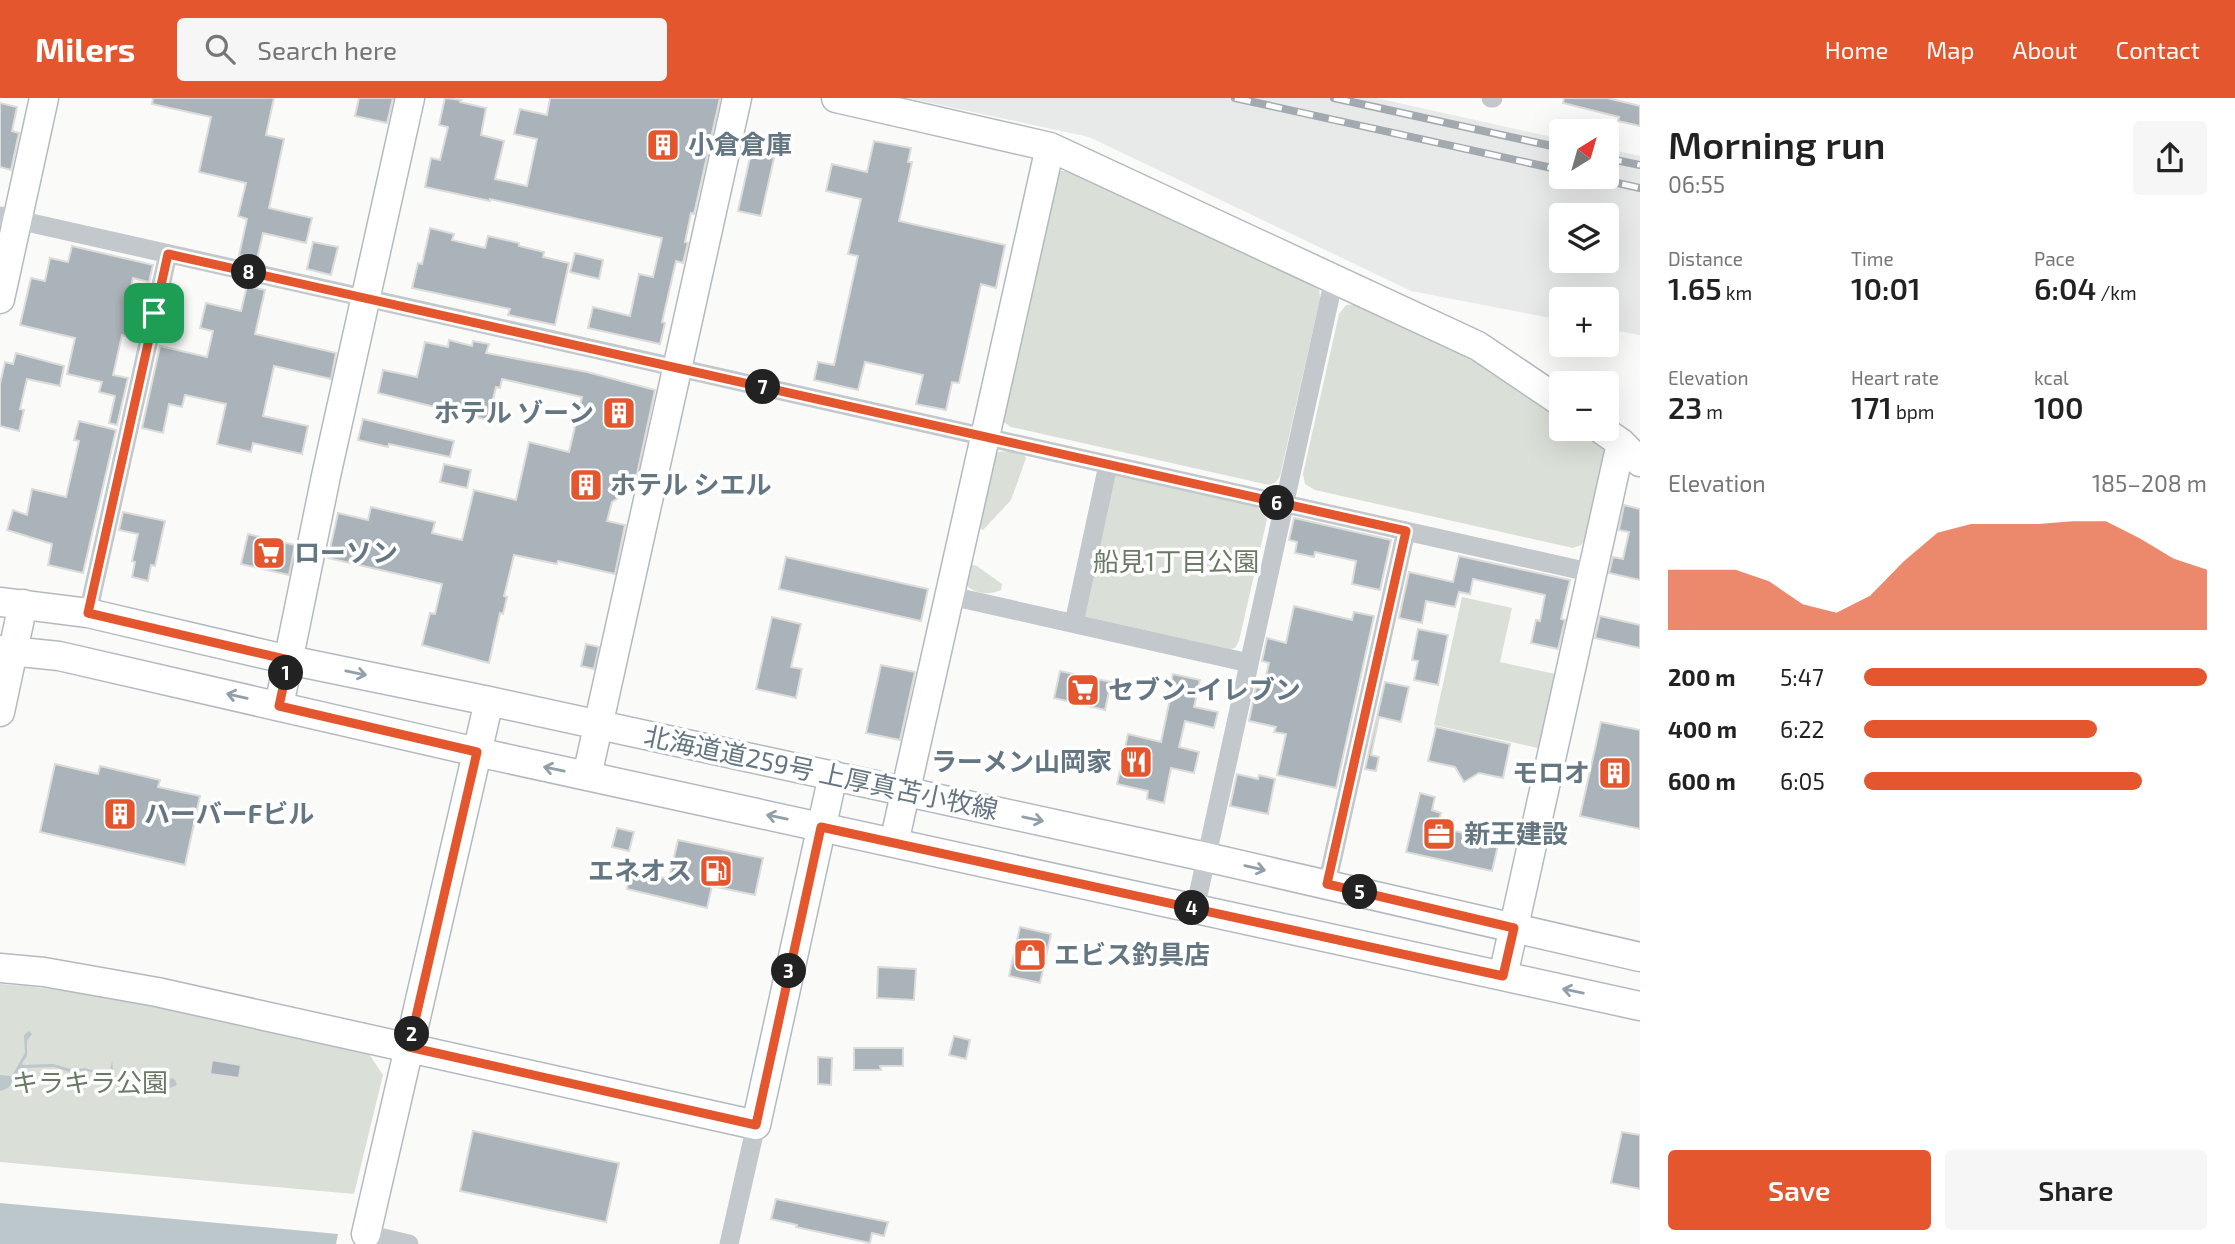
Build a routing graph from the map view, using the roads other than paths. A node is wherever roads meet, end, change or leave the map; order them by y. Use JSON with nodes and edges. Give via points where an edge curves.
{"nodes":[{"id":1,"x":44,"y":98,"type":"edge"},
{"id":2,"x":410,"y":98,"type":"edge"},
{"id":3,"x":737,"y":98,"type":"edge"},
{"id":4,"x":836,"y":98,"type":"edge"},
{"id":5,"x":1050,"y":147,"type":"junction"},
{"id":6,"x":9,"y":218,"type":"edge"},
{"id":7,"x":168,"y":254,"type":"junction"},
{"id":8,"x":1334,"y":279,"type":"junction"},
{"id":9,"x":365,"y":298,"type":"junction"},
{"id":10,"x":0,"y":299,"type":"edge"},
{"id":11,"x":678,"y":368,"type":"junction"},
{"id":12,"x":1549,"y":394,"type":"edge"},
{"id":13,"x":986,"y":437,"type":"junction"},
{"id":14,"x":1621,"y":444,"type":"edge"},
{"id":15,"x":1108,"y":465,"type":"junction"},
{"id":16,"x":1284,"y":504,"type":"junction"},
{"id":17,"x":1406,"y":531,"type":"junction"},
{"id":18,"x":1592,"y":573,"type":"junction"},
{"id":19,"x":951,"y":596,"type":"junction"},
{"id":20,"x":12,"y":603,"type":"edge"},
{"id":21,"x":88,"y":613,"type":"junction"},
{"id":22,"x":1074,"y":623,"type":"junction"},
{"id":23,"x":7,"y":650,"type":"edge"},
{"id":24,"x":289,"y":660,"type":"junction"},
{"id":25,"x":1249,"y":663,"type":"junction"},
{"id":26,"x":489,"y":701,"type":"junction"},
{"id":27,"x":279,"y":706,"type":"junction"},
{"id":28,"x":0,"y":712,"type":"edge"},
{"id":29,"x":599,"y":724,"type":"junction"},
{"id":30,"x":477,"y":752,"type":"junction"},
{"id":31,"x":833,"y":775,"type":"junction"},
{"id":32,"x":587,"y":776,"type":"junction"},
{"id":33,"x":906,"y":791,"type":"junction"},
{"id":34,"x":821,"y":827,"type":"junction"},
{"id":35,"x":894,"y":843,"type":"junction"},
{"id":36,"x":1206,"y":857,"type":"junction"},
{"id":37,"x":1327,"y":884,"type":"junction"},
{"id":38,"x":1195,"y":909,"type":"junction"},
{"id":39,"x":1514,"y":928,"type":"junction"},
{"id":40,"x":1640,"y":957,"type":"edge"},
{"id":41,"x":0,"y":968,"type":"edge"},
{"id":42,"x":1503,"y":976,"type":"junction"},
{"id":43,"x":1640,"y":1006,"type":"edge"},
{"id":44,"x":409,"y":1047,"type":"junction"},
{"id":45,"x":756,"y":1125,"type":"junction"},
{"id":46,"x":365,"y":1239,"type":"edge"},
{"id":47,"x":409,"y":1244,"type":"edge"},
{"id":48,"x":729,"y":1244,"type":"edge"}],
"edges":[{"from":1,"to":6,"type":"street"},
{"from":2,"to":9,"type":"street"},
{"from":3,"to":11,"type":"street"},
{"from":4,"to":5,"type":"street"},
{"from":5,"to":8,"type":"street"},
{"from":5,"to":13,"type":"street"},
{"from":6,"to":7,"type":"street"},
{"from":6,"to":10,"type":"street"},
{"from":7,"to":9,"type":"street"},
{"from":7,"to":21,"type":"street"},
{"from":8,"to":12,"type":"street","via":[[1478,346]]},
{"from":8,"to":16,"type":"street"},
{"from":9,"to":11,"type":"street"},
{"from":9,"to":24,"type":"street"},
{"from":11,"to":13,"type":"street"},
{"from":11,"to":29,"type":"street"},
{"from":13,"to":15,"type":"street"},
{"from":13,"to":19,"type":"street"},
{"from":14,"to":18,"type":"street"},
{"from":15,"to":16,"type":"street"},
{"from":15,"to":22,"type":"street"},
{"from":16,"to":17,"type":"street"},
{"from":16,"to":25,"type":"street"},
{"from":17,"to":18,"type":"street"},
{"from":17,"to":37,"type":"street"},
{"from":18,"to":39,"type":"street"},
{"from":19,"to":22,"type":"street"},
{"from":19,"to":33,"type":"street"},
{"from":20,"to":21,"type":"street","name":"北海道道259号 上厚真苫小牧線"},
{"from":20,"to":23,"type":"street"},
{"from":21,"to":24,"type":"street","name":"北海道道259号 上厚真苫小牧線"},
{"from":22,"to":25,"type":"street"},
{"from":27,"to":23,"type":"street","name":"北海道道259号 上厚真苫小牧線","one_way":true,"via":[[59,656]]},
{"from":23,"to":28,"type":"street"},
{"from":24,"to":26,"type":"street","name":"北海道道259号 上厚真苫小牧線","one_way":true},
{"from":24,"to":27,"type":"street"},
{"from":25,"to":36,"type":"street"},
{"from":26,"to":29,"type":"street","name":"北海道道259号 上厚真苫小牧線"},
{"from":26,"to":30,"type":"street"},
{"from":27,"to":30,"type":"street","name":"北海道道259号 上厚真苫小牧線"},
{"from":29,"to":31,"type":"street","name":"北海道道259号 上厚真苫小牧線"},
{"from":29,"to":32,"type":"street"},
{"from":32,"to":30,"type":"street","name":"北海道道259号 上厚真苫小牧線","one_way":true},
{"from":30,"to":44,"type":"street"},
{"from":31,"to":33,"type":"street","name":"北海道道259号 上厚真苫小牧線"},
{"from":31,"to":34,"type":"street"},
{"from":34,"to":32,"type":"street","name":"北海道道259号 上厚真苫小牧線","one_way":true},
{"from":33,"to":35,"type":"street"},
{"from":33,"to":36,"type":"street","name":"北海道道259号 上厚真苫小牧線","one_way":true},
{"from":34,"to":35,"type":"street","name":"北海道道259号 上厚真苫小牧線"},
{"from":34,"to":45,"type":"street"},
{"from":35,"to":38,"type":"street","name":"北海道道259号 上厚真苫小牧線"},
{"from":36,"to":37,"type":"street","name":"北海道道259号 上厚真苫小牧線","one_way":true},
{"from":36,"to":38,"type":"street"},
{"from":37,"to":39,"type":"street","name":"北海道道259号 上厚真苫小牧線"},
{"from":38,"to":42,"type":"street","name":"北海道道259号 上厚真苫小牧線"},
{"from":39,"to":40,"type":"street","name":"北海道道259号 上厚真苫小牧線"},
{"from":39,"to":42,"type":"street"},
{"from":41,"to":44,"type":"street","via":[[157,992]]},
{"from":43,"to":42,"type":"street","name":"北海道道259号 上厚真苫小牧線","one_way":true},
{"from":44,"to":45,"type":"street"},
{"from":44,"to":46,"type":"street"},
{"from":45,"to":48,"type":"street"},
{"from":46,"to":47,"type":"street"}]}
